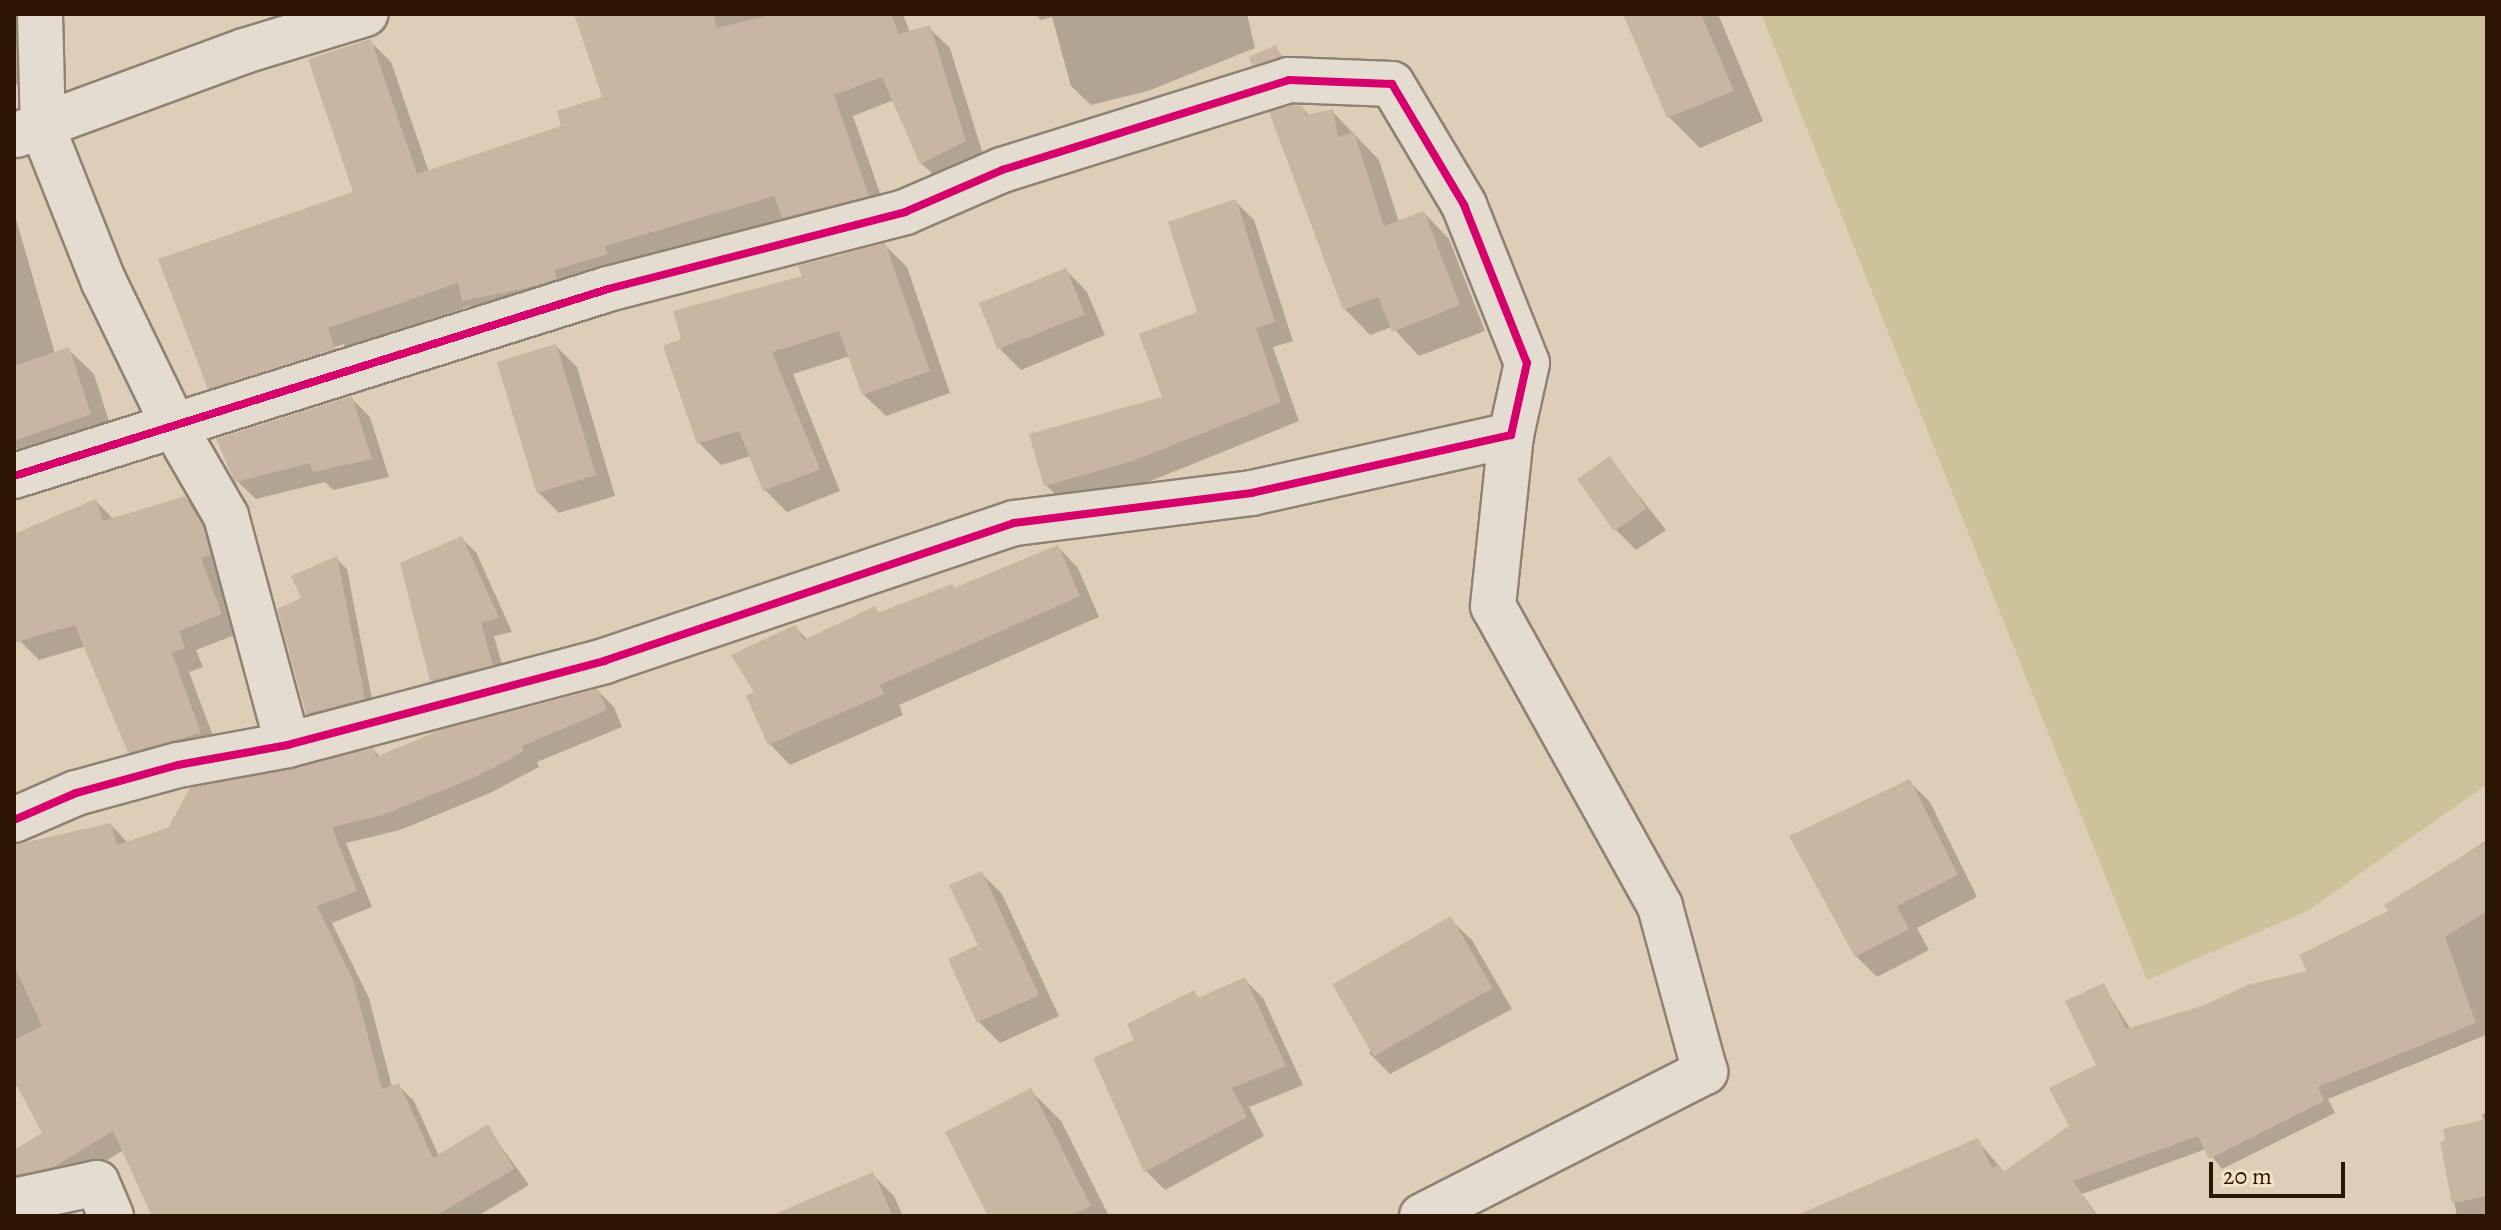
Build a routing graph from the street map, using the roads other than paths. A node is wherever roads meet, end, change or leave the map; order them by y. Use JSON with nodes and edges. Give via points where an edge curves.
{"nodes":[{"id":1,"x":40,"y":14,"type":"edge"},
{"id":2,"x":365,"y":14,"type":"edge"},
{"id":3,"x":28,"y":132,"type":"edge"},
{"id":4,"x":174,"y":426,"type":"junction"},
{"id":5,"x":1511,"y":435,"type":"junction"},
{"id":6,"x":14,"y":476,"type":"edge"},
{"id":7,"x":288,"y":745,"type":"junction"},
{"id":8,"x":14,"y":820,"type":"edge"},
{"id":9,"x":14,"y":1201,"type":"edge"},
{"id":10,"x":111,"y":1216,"type":"edge"},
{"id":11,"x":1422,"y":1216,"type":"edge"}],
"edges":[{"from":1,"to":3,"type":"street"},
{"from":2,"to":3,"type":"street","via":[[244,51]]},
{"from":3,"to":4,"type":"street"},
{"from":4,"to":5,"type":"street","via":[[608,289],[905,212],[1002,170],[1289,80],[1392,84],[1464,205],[1527,363]]},
{"from":4,"to":6,"type":"street"},
{"from":4,"to":7,"type":"street","via":[[226,516]]},
{"from":5,"to":7,"type":"street","via":[[1252,493],[1014,523],[605,661]]},
{"from":5,"to":11,"type":"street","via":[[1493,606],[1660,906],[1705,1072]]},
{"from":7,"to":8,"type":"street","via":[[178,765],[76,793]]},
{"from":9,"to":10,"type":"street","via":[[97,1183]]}]}
